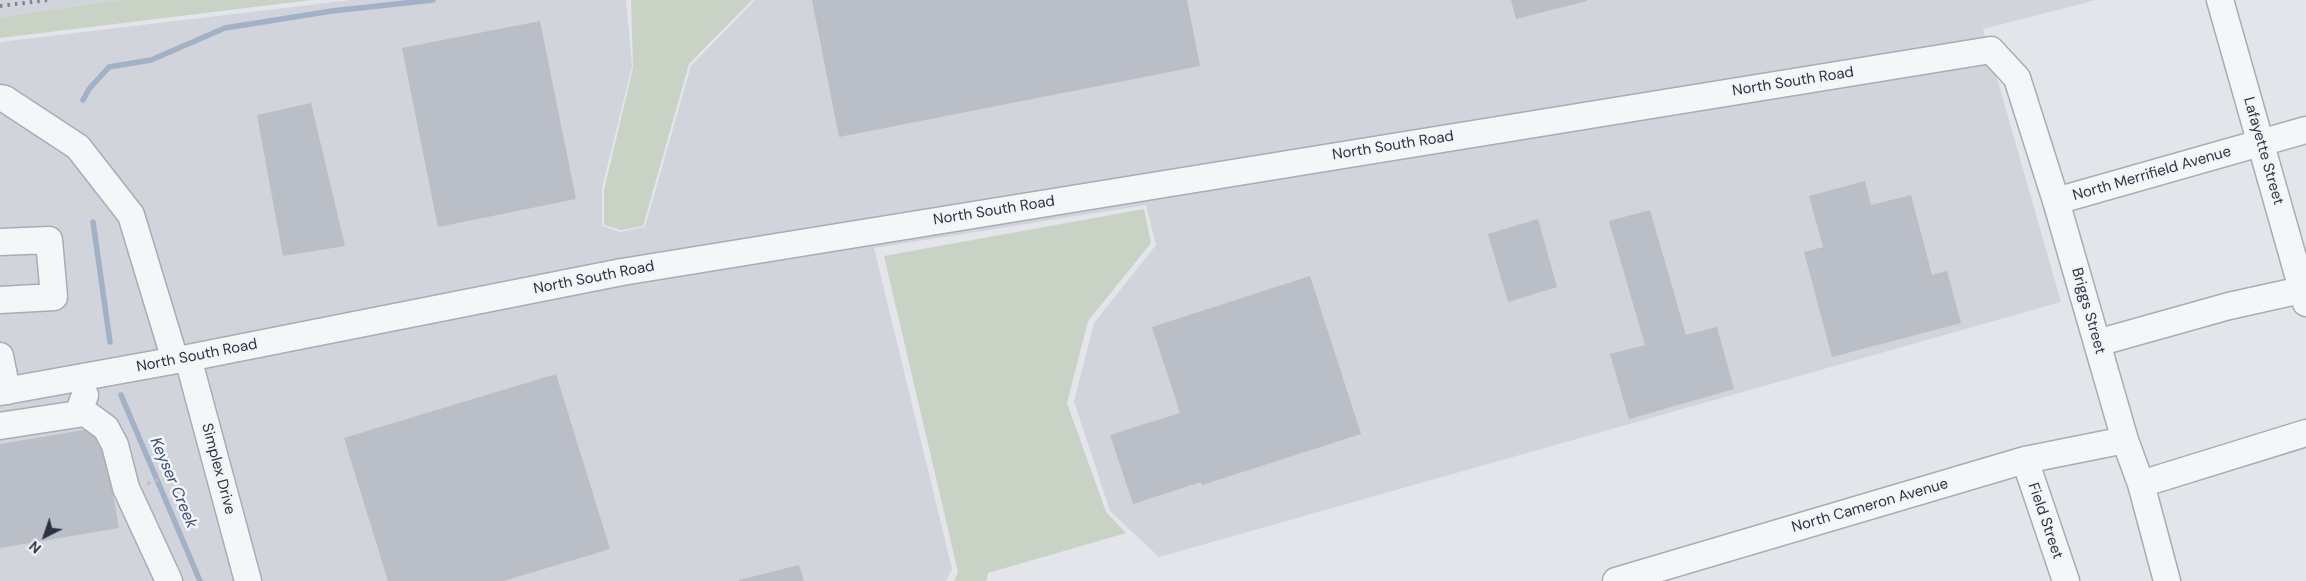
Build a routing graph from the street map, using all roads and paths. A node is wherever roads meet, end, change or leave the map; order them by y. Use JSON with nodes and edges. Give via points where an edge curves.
{"nodes":[{"id":1,"x":2226,"y":1,"type":"edge"},
{"id":2,"x":1991,"y":50,"type":"joint"},
{"id":3,"x":0,"y":98,"type":"edge"},
{"id":4,"x":2306,"y":130,"type":"edge"},
{"id":5,"x":2261,"y":143,"type":"junction"},
{"id":6,"x":2056,"y":201,"type":"junction"},
{"id":7,"x":0,"y":242,"type":"edge"},
{"id":8,"x":2305,"y":294,"type":"edge"},
{"id":9,"x":0,"y":300,"type":"edge"},
{"id":10,"x":2097,"y":343,"type":"junction"},
{"id":11,"x":0,"y":356,"type":"edge"},
{"id":12,"x":182,"y":359,"type":"junction"},
{"id":13,"x":84,"y":377,"type":"junction"},
{"id":14,"x":4,"y":391,"type":"edge"},
{"id":15,"x":80,"y":409,"type":"junction"},
{"id":16,"x":0,"y":426,"type":"edge"},
{"id":17,"x":2306,"y":433,"type":"edge"},
{"id":18,"x":2126,"y":440,"type":"junction"},
{"id":19,"x":2025,"y":460,"type":"junction"},
{"id":20,"x":162,"y":478,"type":"dead end"},
{"id":21,"x":2141,"y":484,"type":"junction"},
{"id":22,"x":142,"y":486,"type":"dead end"},
{"id":23,"x":169,"y":581,"type":"edge"},
{"id":24,"x":248,"y":581,"type":"edge"},
{"id":25,"x":1616,"y":581,"type":"edge"},
{"id":26,"x":2066,"y":581,"type":"edge"},
{"id":27,"x":2167,"y":581,"type":"edge"}],
"edges":[{"from":1,"to":5,"type":"street","name":"Lafayette Street"},
{"from":2,"to":6,"type":"street","name":"Briggs Street","via":[[2016,78]]},
{"from":2,"to":12,"type":"street","name":"North South Road","via":[[622,272]]},
{"from":3,"to":12,"type":"street","name":"Simplex Drive","via":[[78,147],[131,215]]},
{"from":4,"to":5,"type":"street","name":"North Merrifield Avenue"},
{"from":5,"to":6,"type":"street","name":"North Merrifield Avenue"},
{"from":5,"to":8,"type":"street","name":"Lafayette Street"},
{"from":6,"to":10,"type":"street","name":"Briggs Street"},
{"from":7,"to":9,"type":"street","via":[[49,240],[54,297]]},
{"from":8,"to":10,"type":"street","via":[[2229,306]]},
{"from":10,"to":18,"type":"street","name":"Briggs Street"},
{"from":11,"to":14,"type":"street"},
{"from":12,"to":13,"type":"street","name":"North South Road"},
{"from":12,"to":24,"type":"street","name":"Simplex Drive"},
{"from":13,"to":14,"type":"street","name":"North South Road"},
{"from":13,"to":15,"type":"street","via":[[85,397]]},
{"from":15,"to":16,"type":"street","via":[[78,414]]},
{"from":15,"to":23,"type":"street","via":[[106,428],[115,445],[126,488]]},
{"from":17,"to":21,"type":"street"},
{"from":18,"to":19,"type":"street","name":"North Cameron Avenue"},
{"from":18,"to":21,"type":"street","name":"Briggs Street"},
{"from":19,"to":25,"type":"street","name":"North Cameron Avenue"},
{"from":19,"to":26,"type":"street","name":"Field Street"},
{"from":20,"to":22,"type":"path"},
{"from":21,"to":27,"type":"street","name":"Briggs Street"}]}
